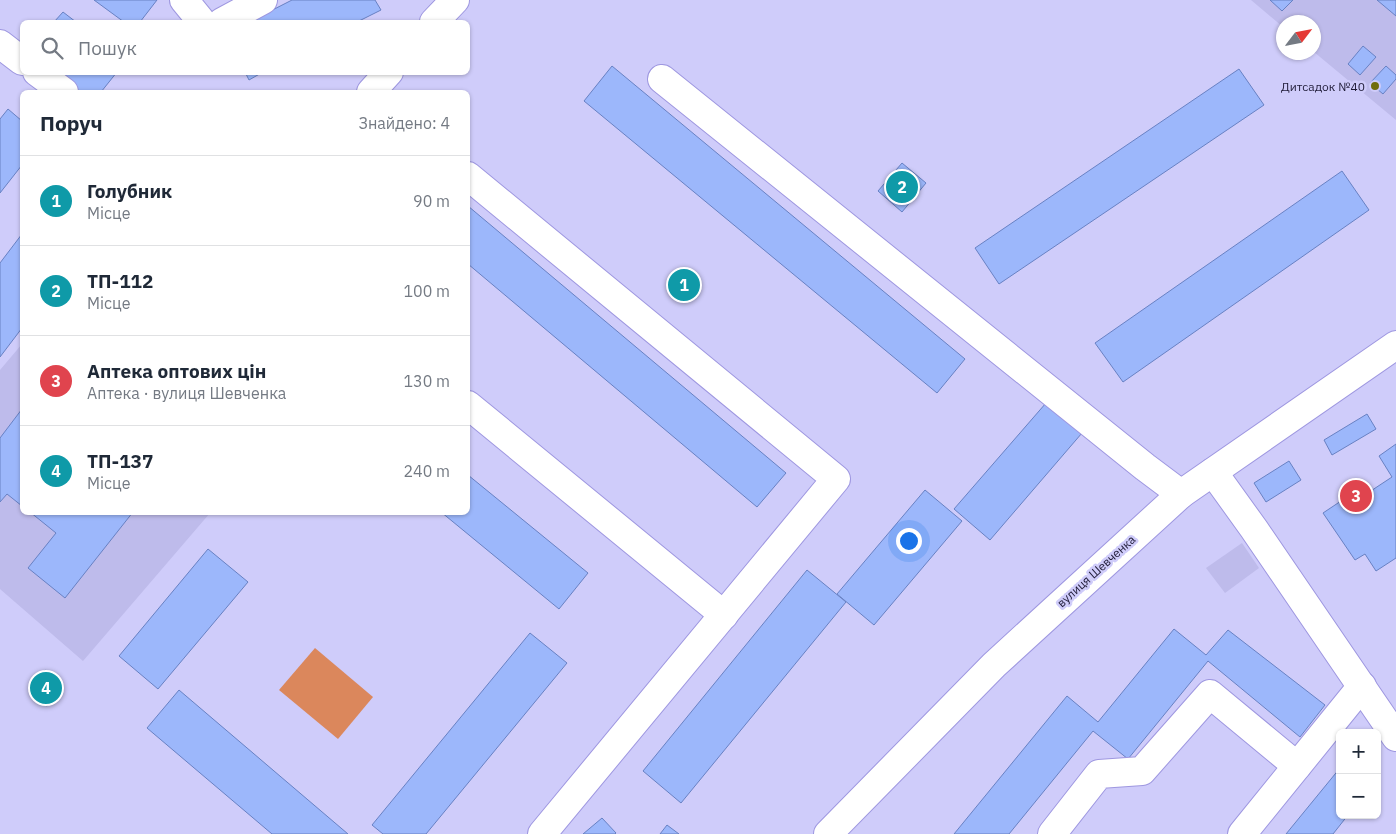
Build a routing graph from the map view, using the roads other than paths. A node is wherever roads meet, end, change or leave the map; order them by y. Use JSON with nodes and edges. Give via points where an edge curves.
{"nodes":[{"id":1,"x":184,"y":0,"type":"edge"},
{"id":2,"x":263,"y":0,"type":"edge"},
{"id":3,"x":455,"y":0,"type":"edge"},
{"id":4,"x":200,"y":20,"type":"edge"},
{"id":5,"x":226,"y":20,"type":"edge"},
{"id":6,"x":436,"y":20,"type":"edge"},
{"id":7,"x":0,"y":44,"type":"edge"},
{"id":8,"x":20,"y":59,"type":"edge"},
{"id":9,"x":42,"y":75,"type":"edge"},
{"id":10,"x":386,"y":75,"type":"edge"},
{"id":11,"x":662,"y":79,"type":"dead end"},
{"id":12,"x":61,"y":90,"type":"edge"},
{"id":13,"x":373,"y":90,"type":"edge"},
{"id":14,"x":470,"y":178,"type":"edge"},
{"id":15,"x":1396,"y":345,"type":"edge"},
{"id":16,"x":470,"y":407,"type":"edge"},
{"id":17,"x":1213,"y":472,"type":"junction"},
{"id":18,"x":1181,"y":494,"type":"junction"},
{"id":19,"x":724,"y":614,"type":"junction"},
{"id":20,"x":1362,"y":686,"type":"junction"},
{"id":21,"x":1396,"y":737,"type":"edge"},
{"id":22,"x":1297,"y":766,"type":"junction"},
{"id":23,"x":542,"y":834,"type":"edge"},
{"id":24,"x":828,"y":834,"type":"edge"},
{"id":25,"x":1052,"y":834,"type":"edge"},
{"id":26,"x":1242,"y":834,"type":"edge"}],
"edges":[{"from":1,"to":4,"type":"street"},
{"from":2,"to":5,"type":"street"},
{"from":3,"to":6,"type":"street"},
{"from":7,"to":8,"type":"street"},
{"from":9,"to":12,"type":"street"},
{"from":10,"to":13,"type":"street"},
{"from":11,"to":18,"type":"street"},
{"from":14,"to":19,"type":"street","via":[[836,479]]},
{"from":15,"to":17,"type":"street","name":"вулиця Шевченка"},
{"from":16,"to":19,"type":"street"},
{"from":17,"to":18,"type":"street","name":"вулиця Шевченка"},
{"from":17,"to":20,"type":"street"},
{"from":18,"to":24,"type":"street","name":"вулиця Шевченка","via":[[994,665]]},
{"from":19,"to":23,"type":"street"},
{"from":20,"to":21,"type":"street"},
{"from":20,"to":22,"type":"street"},
{"from":22,"to":25,"type":"street","via":[[1210,694],[1142,771],[1099,774]]},
{"from":22,"to":26,"type":"street"}]}
